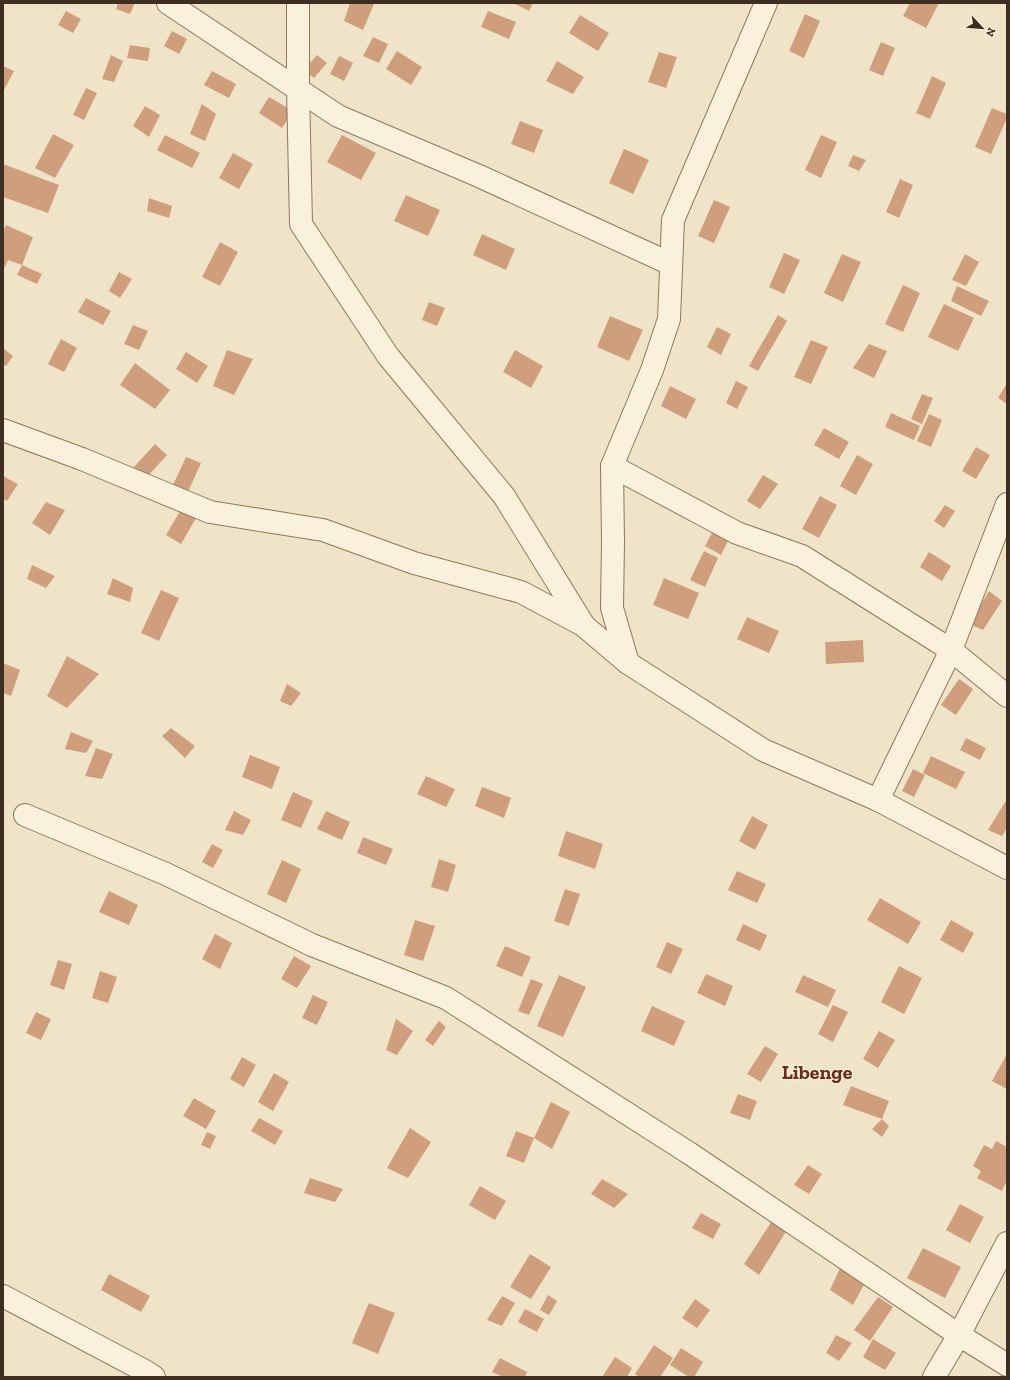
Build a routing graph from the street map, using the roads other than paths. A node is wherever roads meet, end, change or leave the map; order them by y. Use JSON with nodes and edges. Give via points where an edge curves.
{"nodes":[{"id":1,"x":168,"y":3,"type":"edge"},
{"id":2,"x":298,"y":3,"type":"edge"},
{"id":3,"x":766,"y":3,"type":"edge"},
{"id":4,"x":298,"y":89,"type":"junction"},
{"id":5,"x":671,"y":264,"type":"junction"},
{"id":6,"x":3,"y":430,"type":"edge"},
{"id":7,"x":612,"y":466,"type":"junction"},
{"id":8,"x":1007,"y":504,"type":"edge"},
{"id":9,"x":583,"y":625,"type":"junction"},
{"id":10,"x":951,"y":650,"type":"junction"},
{"id":11,"x":628,"y":663,"type":"junction"},
{"id":12,"x":1007,"y":696,"type":"edge"},
{"id":13,"x":878,"y":800,"type":"junction"},
{"id":14,"x":26,"y":815,"type":"dead end"},
{"id":15,"x":1007,"y":868,"type":"edge"},
{"id":16,"x":1007,"y":1243,"type":"edge"},
{"id":17,"x":3,"y":1296,"type":"edge"},
{"id":18,"x":959,"y":1336,"type":"junction"},
{"id":19,"x":1007,"y":1365,"type":"edge"},
{"id":20,"x":154,"y":1377,"type":"edge"},
{"id":21,"x":934,"y":1377,"type":"edge"}],
"edges":[{"from":1,"to":4,"type":"street"},
{"from":2,"to":4,"type":"street"},
{"from":3,"to":5,"type":"street","via":[[672,220]]},
{"from":4,"to":5,"type":"street","via":[[338,116],[479,176]]},
{"from":4,"to":9,"type":"street","via":[[301,224],[388,356],[504,496]]},
{"from":5,"to":7,"type":"street","via":[[669,319],[652,370]]},
{"from":6,"to":9,"type":"street","via":[[82,459],[210,512],[323,530],[414,563],[521,592]]},
{"from":7,"to":10,"type":"street","via":[[736,534],[802,556]]},
{"from":7,"to":11,"type":"street","via":[[612,608]]},
{"from":8,"to":10,"type":"street"},
{"from":9,"to":11,"type":"street"},
{"from":10,"to":12,"type":"street"},
{"from":10,"to":13,"type":"street"},
{"from":11,"to":13,"type":"street","via":[[763,750]]},
{"from":13,"to":15,"type":"street"},
{"from":14,"to":18,"type":"street","via":[[166,874],[312,945],[446,998],[689,1153]]},
{"from":16,"to":18,"type":"street"},
{"from":17,"to":20,"type":"street"},
{"from":18,"to":19,"type":"street"},
{"from":18,"to":21,"type":"street"}]}
